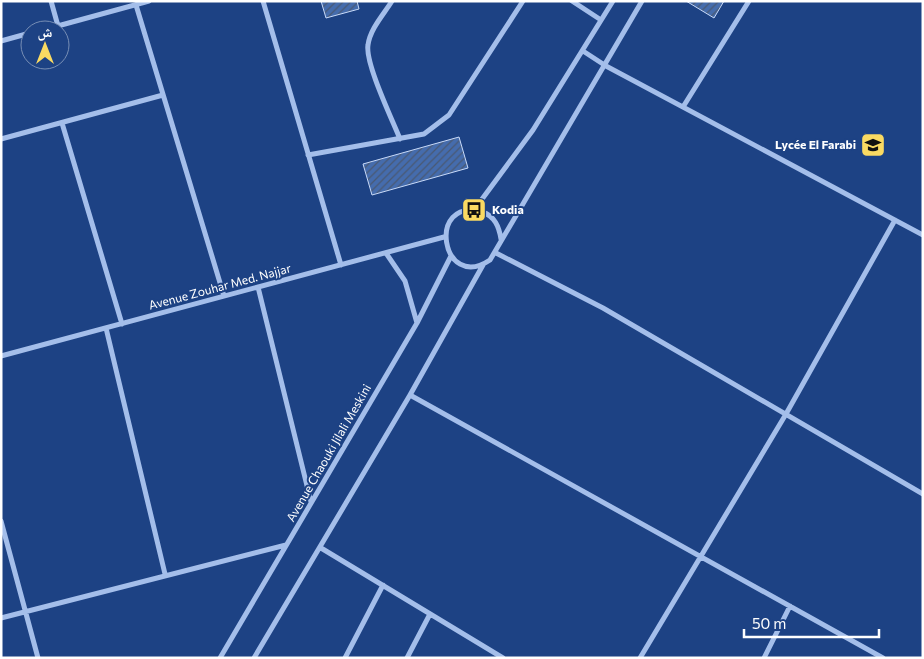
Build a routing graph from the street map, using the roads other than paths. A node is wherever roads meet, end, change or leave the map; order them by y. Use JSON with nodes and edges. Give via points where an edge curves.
{"nodes":[{"id":1,"x":51,"y":1,"type":"edge"},
{"id":2,"x":149,"y":1,"type":"edge"},
{"id":3,"x":263,"y":1,"type":"edge"},
{"id":4,"x":392,"y":1,"type":"edge"},
{"id":5,"x":522,"y":1,"type":"edge"},
{"id":6,"x":572,"y":1,"type":"edge"},
{"id":7,"x":613,"y":1,"type":"edge"},
{"id":8,"x":642,"y":1,"type":"edge"},
{"id":9,"x":749,"y":1,"type":"edge"},
{"id":10,"x":136,"y":5,"type":"junction"},
{"id":11,"x":56,"y":20,"type":"edge"},
{"id":12,"x":601,"y":20,"type":"junction"},
{"id":13,"x":70,"y":23,"type":"edge"},
{"id":14,"x":20,"y":36,"type":"edge"},
{"id":15,"x":1,"y":41,"type":"edge"},
{"id":16,"x":583,"y":51,"type":"junction"},
{"id":17,"x":606,"y":66,"type":"junction"},
{"id":18,"x":163,"y":95,"type":"junction"},
{"id":19,"x":683,"y":107,"type":"junction"},
{"id":20,"x":62,"y":124,"type":"junction"},
{"id":21,"x":1,"y":139,"type":"edge"},
{"id":22,"x":400,"y":139,"type":"junction"},
{"id":23,"x":308,"y":155,"type":"junction"},
{"id":24,"x":474,"y":210,"type":"junction"},
{"id":25,"x":896,"y":220,"type":"junction"},
{"id":26,"x":923,"y":235,"type":"edge"},
{"id":27,"x":444,"y":237,"type":"junction"},
{"id":28,"x":501,"y":239,"type":"junction"},
{"id":29,"x":386,"y":253,"type":"junction"},
{"id":30,"x":496,"y":253,"type":"junction"},
{"id":31,"x":451,"y":256,"type":"junction"},
{"id":32,"x":341,"y":265,"type":"junction"},
{"id":33,"x":482,"y":265,"type":"junction"},
{"id":34,"x":258,"y":287,"type":"junction"},
{"id":35,"x":224,"y":296,"type":"junction"},
{"id":36,"x":416,"y":323,"type":"junction"},
{"id":37,"x":122,"y":324,"type":"junction"},
{"id":38,"x":106,"y":328,"type":"junction"},
{"id":39,"x":1,"y":356,"type":"edge"},
{"id":40,"x":410,"y":395,"type":"junction"},
{"id":41,"x":786,"y":414,"type":"junction"},
{"id":42,"x":923,"y":494,"type":"edge"},
{"id":43,"x":311,"y":502,"type":"junction"},
{"id":44,"x":1,"y":521,"type":"edge"},
{"id":45,"x":287,"y":545,"type":"junction"},
{"id":46,"x":321,"y":548,"type":"junction"},
{"id":47,"x":702,"y":557,"type":"junction"},
{"id":48,"x":165,"y":574,"type":"junction"},
{"id":49,"x":383,"y":585,"type":"junction"},
{"id":50,"x":790,"y":606,"type":"junction"},
{"id":51,"x":25,"y":612,"type":"junction"},
{"id":52,"x":430,"y":614,"type":"junction"},
{"id":53,"x":1,"y":618,"type":"edge"},
{"id":54,"x":38,"y":658,"type":"edge"},
{"id":55,"x":220,"y":658,"type":"edge"},
{"id":56,"x":254,"y":658,"type":"edge"},
{"id":57,"x":345,"y":658,"type":"edge"},
{"id":58,"x":407,"y":658,"type":"edge"},
{"id":59,"x":503,"y":658,"type":"edge"},
{"id":60,"x":640,"y":658,"type":"edge"},
{"id":61,"x":764,"y":658,"type":"edge"},
{"id":62,"x":883,"y":658,"type":"edge"}],
"edges":[{"from":1,"to":11,"type":"street"},
{"from":2,"to":10,"type":"street"},
{"from":3,"to":23,"type":"street"},
{"from":4,"to":22,"type":"street","via":[[367,46],[371,66]]},
{"from":5,"to":22,"type":"street","via":[[449,115],[424,134]]},
{"from":6,"to":12,"type":"street"},
{"from":7,"to":12,"type":"street"},
{"from":8,"to":17,"type":"street"},
{"from":9,"to":19,"type":"street"},
{"from":10,"to":13,"type":"street"},
{"from":10,"to":18,"type":"street"},
{"from":12,"to":16,"type":"street"},
{"from":14,"to":15,"type":"street"},
{"from":16,"to":17,"type":"street"},
{"from":16,"to":24,"type":"street","via":[[533,130]]},
{"from":17,"to":19,"type":"street"},
{"from":17,"to":28,"type":"street"},
{"from":18,"to":20,"type":"street"},
{"from":18,"to":35,"type":"street"},
{"from":19,"to":25,"type":"street"},
{"from":20,"to":21,"type":"street"},
{"from":20,"to":37,"type":"street"},
{"from":22,"to":23,"type":"street"},
{"from":23,"to":32,"type":"street"},
{"from":24,"to":27,"type":"street","via":[[454,217]]},
{"from":24,"to":28,"type":"street","via":[[494,219]]},
{"from":25,"to":26,"type":"street"},
{"from":25,"to":41,"type":"street"},
{"from":27,"to":29,"type":"street","name":"Avenue Zouhar Med. Najjar"},
{"from":27,"to":31,"type":"street"},
{"from":28,"to":30,"type":"street"},
{"from":29,"to":32,"type":"street","name":"Avenue Zouhar Med. Najjar"},
{"from":29,"to":36,"type":"street","via":[[405,281]]},
{"from":30,"to":33,"type":"street"},
{"from":30,"to":41,"type":"street","via":[[603,308]]},
{"from":31,"to":33,"type":"street","via":[[466,265]]},
{"from":31,"to":36,"type":"street","name":"Avenue Chaouki Jilali Meskini"},
{"from":32,"to":34,"type":"street","name":"Avenue Zouhar Med. Najjar"},
{"from":33,"to":40,"type":"street"},
{"from":34,"to":35,"type":"street","name":"Avenue Zouhar Med. Najjar"},
{"from":34,"to":43,"type":"street"},
{"from":35,"to":37,"type":"street","name":"Avenue Zouhar Med. Najjar"},
{"from":36,"to":43,"type":"street","name":"Avenue Chaouki Jilali Meskini"},
{"from":37,"to":38,"type":"street","name":"Avenue Zouhar Med. Najjar"},
{"from":38,"to":39,"type":"street","name":"Avenue Zouhar Med. Najjar"},
{"from":38,"to":48,"type":"street"},
{"from":40,"to":46,"type":"street"},
{"from":40,"to":47,"type":"street"},
{"from":41,"to":42,"type":"street"},
{"from":41,"to":47,"type":"street"},
{"from":43,"to":45,"type":"street","name":"Avenue Chaouki Jilali Meskini"},
{"from":44,"to":51,"type":"street"},
{"from":45,"to":48,"type":"street"},
{"from":45,"to":55,"type":"street","name":"Avenue Chaouki Jilali Meskini"},
{"from":46,"to":49,"type":"street"},
{"from":46,"to":56,"type":"street"},
{"from":47,"to":50,"type":"street"},
{"from":47,"to":60,"type":"street"},
{"from":48,"to":51,"type":"street"},
{"from":49,"to":52,"type":"street"},
{"from":49,"to":57,"type":"street"},
{"from":50,"to":61,"type":"street"},
{"from":50,"to":62,"type":"street"},
{"from":51,"to":53,"type":"street"},
{"from":51,"to":54,"type":"street"},
{"from":52,"to":58,"type":"street"},
{"from":52,"to":59,"type":"street"}]}
